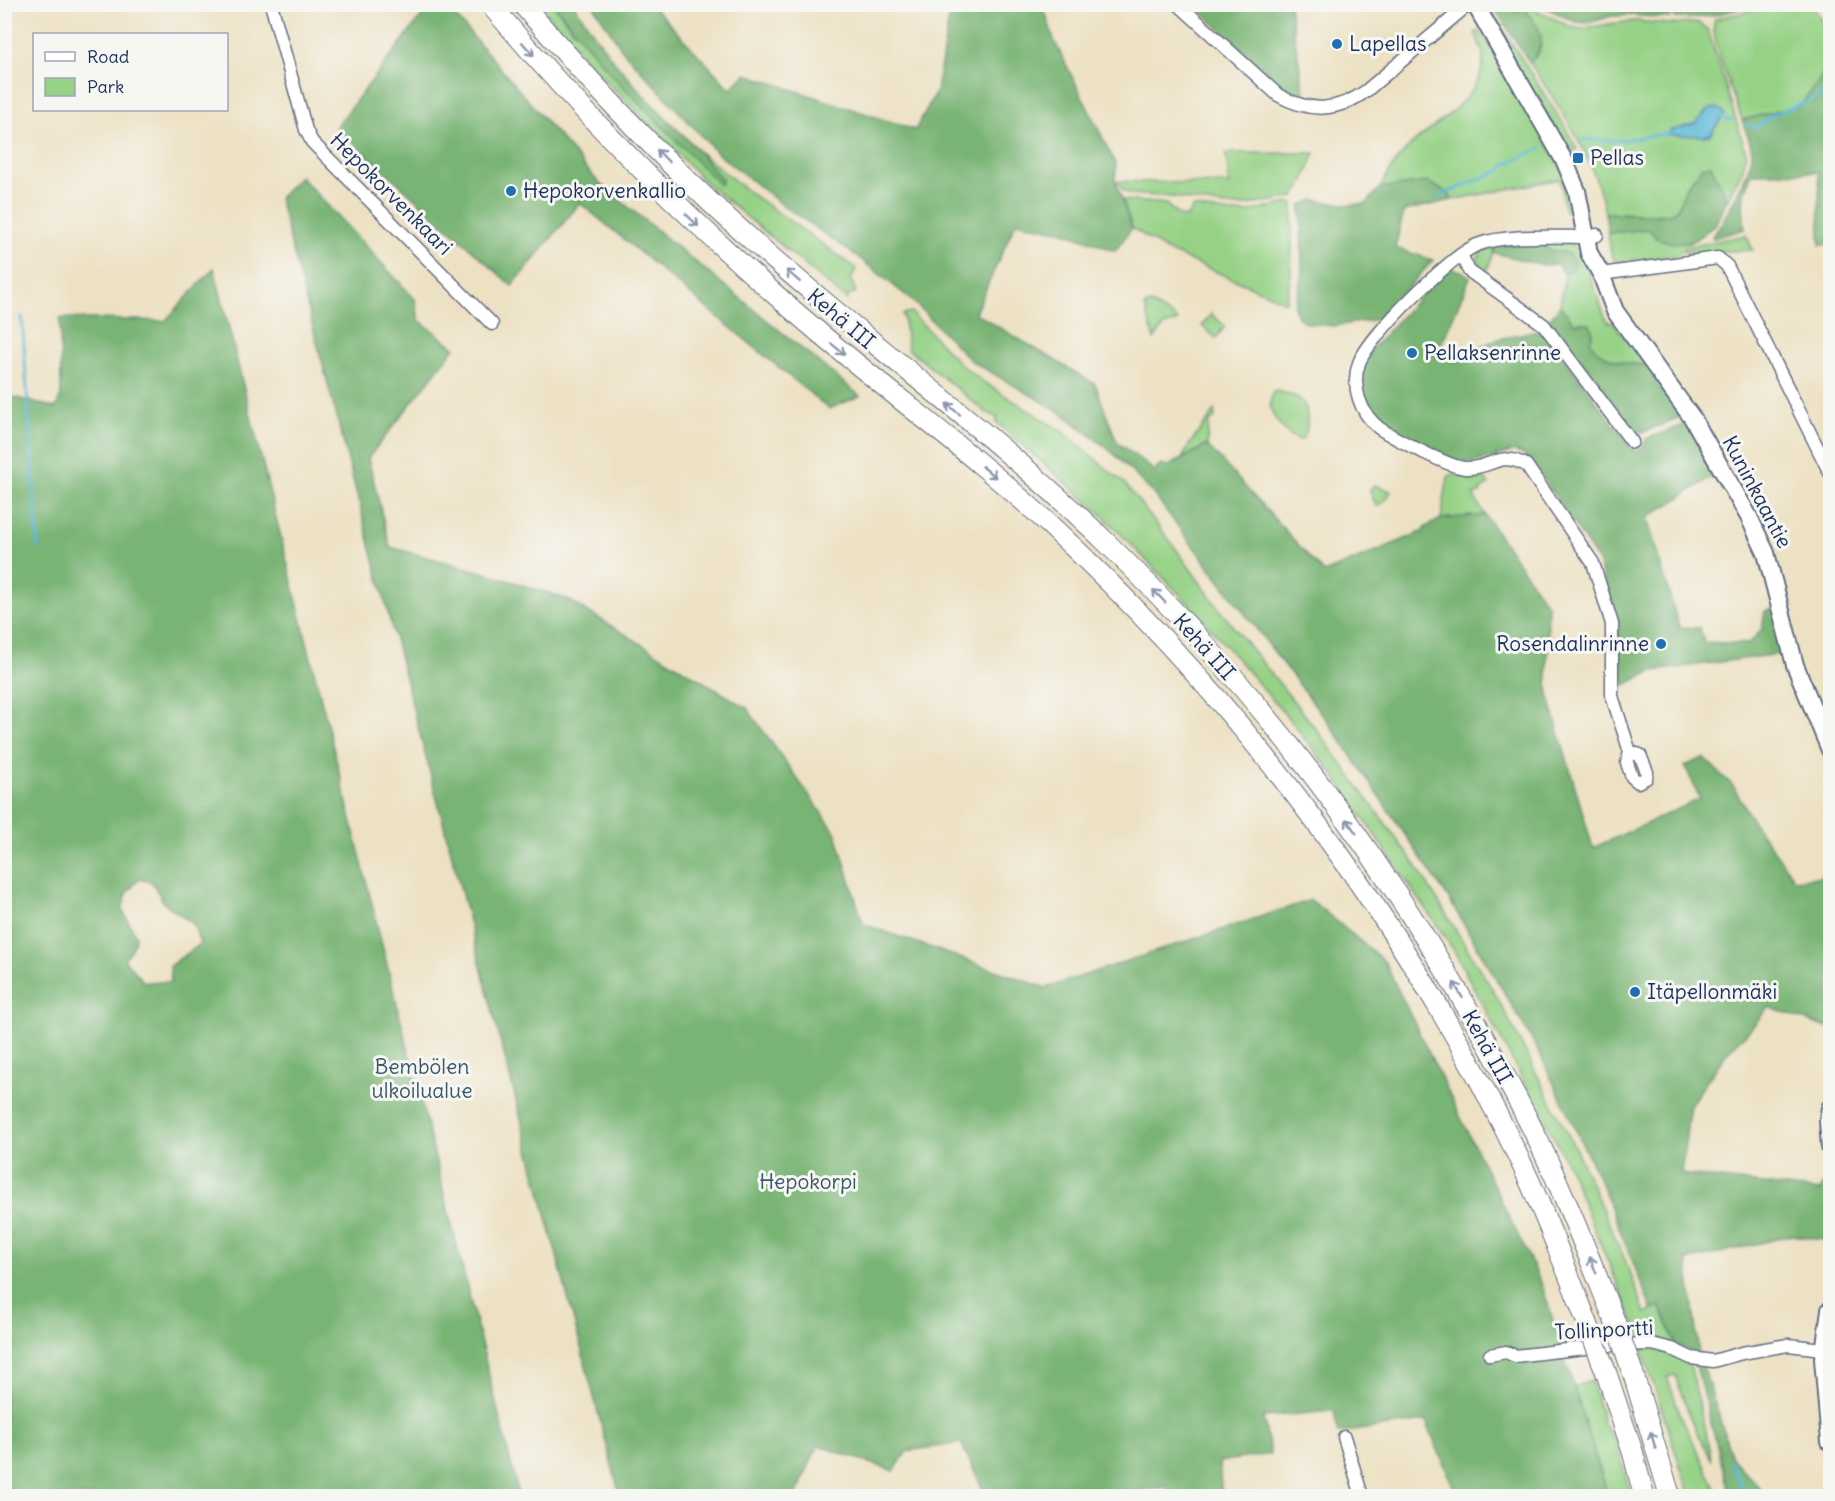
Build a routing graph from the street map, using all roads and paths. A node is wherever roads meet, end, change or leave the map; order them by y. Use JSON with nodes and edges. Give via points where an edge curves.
{"nodes":[{"id":1,"x":271,"y":4,"type":"edge"},
{"id":2,"x":490,"y":4,"type":"edge"},
{"id":3,"x":522,"y":4,"type":"edge"},
{"id":4,"x":1178,"y":4,"type":"edge"},
{"id":5,"x":1469,"y":4,"type":"edge"},
{"id":6,"x":1475,"y":4,"type":"edge"},
{"id":7,"x":1591,"y":236,"type":"junction"},
{"id":8,"x":1461,"y":255,"type":"junction"},
{"id":9,"x":1601,"y":274,"type":"junction"},
{"id":10,"x":492,"y":324,"type":"dead end"},
{"id":11,"x":1632,"y":442,"type":"dead end"},
{"id":12,"x":1830,"y":473,"type":"edge"},
{"id":13,"x":1830,"y":750,"type":"edge"},
{"id":14,"x":1630,"y":752,"type":"dead end"},
{"id":15,"x":1830,"y":1108,"type":"edge"},
{"id":16,"x":1830,"y":1147,"type":"edge"},
{"id":17,"x":1830,"y":1310,"type":"edge"},
{"id":18,"x":1823,"y":1349,"type":"junction"},
{"id":19,"x":1490,"y":1355,"type":"dead end"},
{"id":20,"x":1344,"y":1437,"type":"dead end"},
{"id":21,"x":1830,"y":1442,"type":"edge"},
{"id":22,"x":1362,"y":1497,"type":"edge"},
{"id":23,"x":1644,"y":1497,"type":"edge"},
{"id":24,"x":1670,"y":1497,"type":"edge"}],
"edges":[{"from":1,"to":10,"type":"street","name":"Hepokorvenkaari","via":[[312,142]]},
{"from":2,"to":23,"type":"highway","name":"Kehä III","one_way":true,"bridge":true,"via":[[557,81],[715,242],[1048,523],[1139,612],[1240,723],[1301,801],[1366,893],[1453,1034],[1524,1169],[1587,1322]]},
{"from":24,"to":3,"type":"highway","name":"Kehä III","one_way":true,"bridge":true,"via":[[1614,1319],[1534,1132],[1457,988],[1390,882],[1317,781],[1190,627],[1109,544],[1024,467],[720,212],[592,83]]},
{"from":4,"to":5,"type":"street","via":[[1278,95],[1294,104],[1328,109],[1354,100]]},
{"from":6,"to":7,"type":"main road","name":"Kuninkaantie","via":[[1565,162],[1577,191],[1592,211]]},
{"from":7,"to":8,"type":"street","via":[[1495,241],[1477,245]]},
{"from":7,"to":9,"type":"main road","name":"Kuninkaantie"},
{"from":8,"to":11,"type":"street","via":[[1469,271],[1544,325]]},
{"from":8,"to":14,"type":"street","via":[[1447,264],[1364,352],[1356,383],[1359,402],[1379,428],[1454,466],[1478,467],[1506,458],[1526,465],[1593,563],[1612,624],[1612,696]]},
{"from":9,"to":12,"type":"street","via":[[1718,258],[1727,266]]},
{"from":9,"to":13,"type":"main road","name":"Kuninkaantie","via":[[1615,311],[1693,419],[1749,517],[1766,553],[1795,665]]},
{"from":15,"to":16,"type":"main road"},
{"from":17,"to":18,"type":"main road"},
{"from":18,"to":19,"type":"street","name":"Tollinportti","via":[[1788,1345],[1713,1361],[1691,1358],[1652,1344]]},
{"from":18,"to":21,"type":"main road"},
{"from":20,"to":22,"type":"street"}]}
